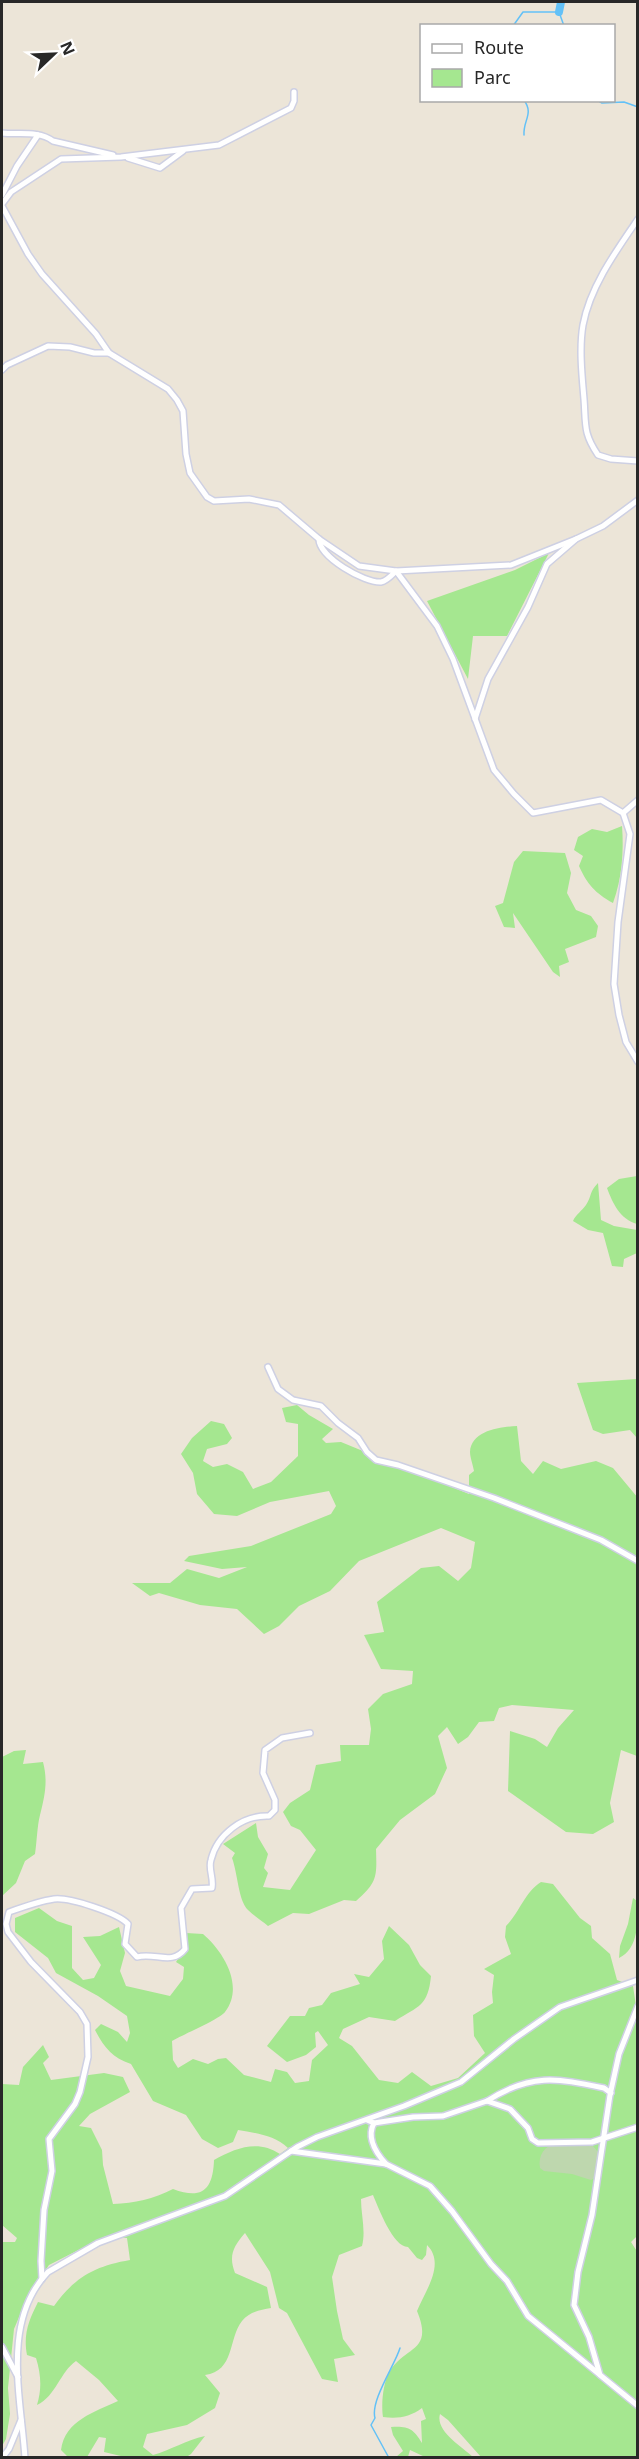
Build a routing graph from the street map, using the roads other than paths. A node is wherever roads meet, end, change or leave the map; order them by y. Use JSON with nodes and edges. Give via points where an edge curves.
{"nodes":[{"id":1,"x":294,"y":92,"type":"dead end"},
{"id":2,"x":2,"y":133,"type":"edge"},
{"id":3,"x":38,"y":135,"type":"junction"},
{"id":4,"x":185,"y":150,"type":"junction"},
{"id":5,"x":121,"y":157,"type":"junction"},
{"id":6,"x":2,"y":195,"type":"edge"},
{"id":7,"x":2,"y":205,"type":"edge"},
{"id":8,"x":638,"y":219,"type":"edge"},
{"id":9,"x":110,"y":353,"type":"junction"},
{"id":10,"x":2,"y":370,"type":"edge"},
{"id":11,"x":638,"y":461,"type":"edge"},
{"id":12,"x":638,"y":500,"type":"edge"},
{"id":13,"x":319,"y":539,"type":"junction"},
{"id":14,"x":576,"y":539,"type":"junction"},
{"id":15,"x":396,"y":571,"type":"junction"},
{"id":16,"x":475,"y":719,"type":"junction"},
{"id":17,"x":636,"y":803,"type":"edge"},
{"id":18,"x":623,"y":813,"type":"junction"},
{"id":19,"x":638,"y":1062,"type":"edge"},
{"id":20,"x":268,"y":1367,"type":"dead end"},
{"id":21,"x":638,"y":1561,"type":"edge"},
{"id":22,"x":310,"y":1733,"type":"dead end"},
{"id":23,"x":638,"y":1980,"type":"edge"},
{"id":24,"x":638,"y":2006,"type":"edge"},
{"id":25,"x":610,"y":2093,"type":"junction"},
{"id":26,"x":487,"y":2101,"type":"junction"},
{"id":27,"x":367,"y":2120,"type":"junction"},
{"id":28,"x":374,"y":2123,"type":"junction"},
{"id":29,"x":638,"y":2127,"type":"edge"},
{"id":30,"x":605,"y":2139,"type":"junction"},
{"id":31,"x":291,"y":2151,"type":"junction"},
{"id":32,"x":386,"y":2164,"type":"junction"},
{"id":33,"x":42,"y":2279,"type":"junction"},
{"id":34,"x":2,"y":2347,"type":"edge"},
{"id":35,"x":600,"y":2375,"type":"junction"},
{"id":36,"x":18,"y":2378,"type":"junction"},
{"id":37,"x":638,"y":2406,"type":"edge"},
{"id":38,"x":21,"y":2419,"type":"junction"},
{"id":39,"x":2,"y":2457,"type":"edge"},
{"id":40,"x":25,"y":2457,"type":"edge"}],
"edges":[{"from":1,"to":4,"type":"street","via":[[291,108],[268,121],[219,145]]},
{"from":2,"to":3,"type":"street"},
{"from":3,"to":5,"type":"street"},
{"from":3,"to":6,"type":"street"},
{"from":4,"to":5,"type":"street"},
{"from":4,"to":5,"type":"street","via":[[160,168]]},
{"from":5,"to":7,"type":"street","via":[[62,159],[11,192]]},
{"from":7,"to":9,"type":"street","via":[[42,274]]},
{"from":8,"to":11,"type":"street","via":[[592,298],[584,324],[582,367],[586,438],[597,455]]},
{"from":9,"to":10,"type":"street","via":[[48,346]]},
{"from":9,"to":13,"type":"street","via":[[168,389],[177,400],[183,411],[190,473],[207,497],[214,501],[249,500],[279,505]]},
{"from":12,"to":14,"type":"street","via":[[603,526]]},
{"from":13,"to":15,"type":"street","via":[[359,566]]},
{"from":13,"to":15,"type":"street","via":[[320,548],[332,560],[368,580],[386,580]]},
{"from":14,"to":15,"type":"street","via":[[511,565]]},
{"from":14,"to":16,"type":"street","via":[[547,564],[488,679]]},
{"from":15,"to":16,"type":"street","via":[[436,626]]},
{"from":16,"to":18,"type":"street","via":[[494,770],[533,813],[601,800]]},
{"from":17,"to":18,"type":"street"},
{"from":18,"to":19,"type":"street","via":[[630,834],[618,922],[615,984],[626,1042]]},
{"from":20,"to":21,"type":"street","via":[[278,1389],[293,1400],[321,1406],[358,1438],[376,1460],[494,1498],[602,1540]]},
{"from":22,"to":33,"type":"street","via":[[282,1738],[265,1750],[263,1773],[275,1800],[275,1810],[269,1816],[251,1818],[231,1828],[222,1837],[211,1859],[212,1888],[192,1889],[183,1903],[185,1949],[178,1957],[132,1954],[125,1944],[128,1924],[96,1907],[55,1898],[9,1912],[8,1932],[31,1962],[81,2012],[87,2024],[86,2068],[80,2092],[52,2132],[48,2145],[52,2171],[44,2210]]},
{"from":23,"to":27,"type":"street","via":[[560,2007],[461,2082]]},
{"from":24,"to":25,"type":"street","via":[[619,2054]]},
{"from":25,"to":26,"type":"street","via":[[604,2088],[548,2079],[512,2086]]},
{"from":25,"to":30,"type":"street"},
{"from":26,"to":28,"type":"street","via":[[443,2116]]},
{"from":26,"to":30,"type":"street","via":[[510,2109],[538,2143]]},
{"from":27,"to":28,"type":"street"},
{"from":27,"to":31,"type":"street","via":[[317,2137]]},
{"from":28,"to":32,"type":"street","via":[[371,2139]]},
{"from":29,"to":30,"type":"street"},
{"from":30,"to":35,"type":"street","via":[[574,2304]]},
{"from":31,"to":32,"type":"street"},
{"from":31,"to":33,"type":"street","via":[[225,2196],[98,2243]]},
{"from":32,"to":35,"type":"street","via":[[435,2190],[507,2281],[528,2316]]},
{"from":33,"to":36,"type":"street","via":[[20,2326]]},
{"from":34,"to":36,"type":"street"},
{"from":35,"to":37,"type":"street"},
{"from":36,"to":38,"type":"street"},
{"from":38,"to":39,"type":"street"},
{"from":38,"to":40,"type":"street"}]}
